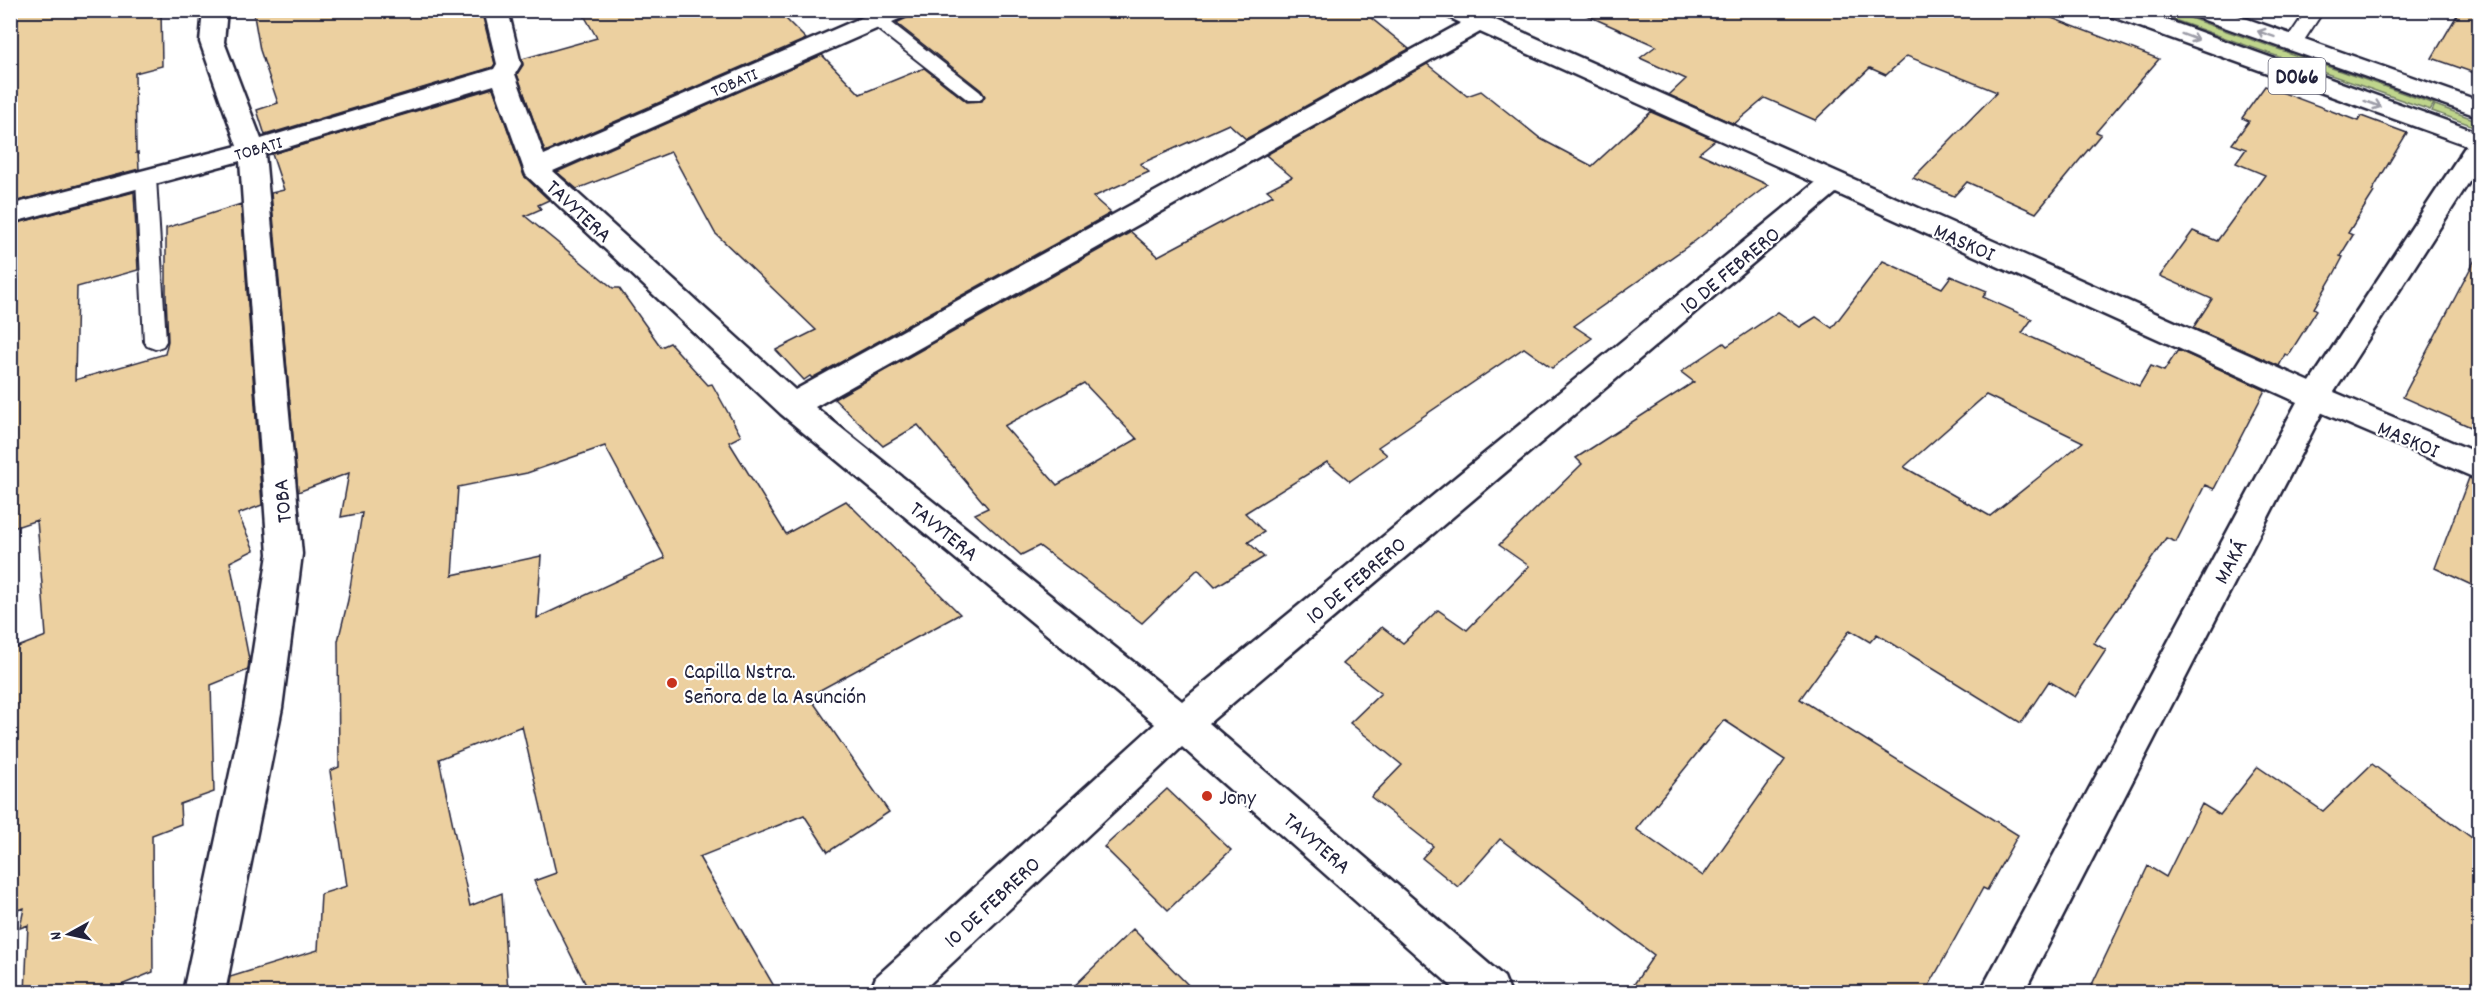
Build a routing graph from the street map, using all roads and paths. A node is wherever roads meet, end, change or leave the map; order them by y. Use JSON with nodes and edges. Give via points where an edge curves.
{"nodes":[{"id":1,"x":215,"y":10,"type":"edge"},
{"id":2,"x":496,"y":10,"type":"edge"},
{"id":3,"x":1452,"y":10,"type":"edge"},
{"id":4,"x":2115,"y":10,"type":"edge"},
{"id":5,"x":2198,"y":10,"type":"edge"},
{"id":6,"x":2316,"y":10,"type":"edge"},
{"id":7,"x":889,"y":15,"type":"edge"},
{"id":8,"x":1478,"y":23,"type":"junction"},
{"id":9,"x":2294,"y":44,"type":"junction"},
{"id":10,"x":502,"y":74,"type":"junction"},
{"id":11,"x":974,"y":96,"type":"dead end"},
{"id":12,"x":2480,"y":110,"type":"edge"},
{"id":13,"x":2480,"y":143,"type":"edge"},
{"id":14,"x":252,"y":150,"type":"junction"},
{"id":15,"x":535,"y":169,"type":"junction"},
{"id":16,"x":146,"y":178,"type":"junction"},
{"id":17,"x":1833,"y":182,"type":"junction"},
{"id":18,"x":10,"y":214,"type":"edge"},
{"id":19,"x":155,"y":341,"type":"dead end"},
{"id":20,"x":2315,"y":397,"type":"junction"},
{"id":21,"x":792,"y":406,"type":"junction"},
{"id":22,"x":2480,"y":468,"type":"edge"},
{"id":23,"x":1182,"y":723,"type":"junction"},
{"id":24,"x":204,"y":993,"type":"edge"},
{"id":25,"x":891,"y":993,"type":"edge"},
{"id":26,"x":1489,"y":993,"type":"edge"},
{"id":27,"x":2001,"y":993,"type":"edge"}],
"edges":[{"from":1,"to":14,"type":"main road","name":"TOBA","via":[[212,42]]},
{"from":2,"to":10,"type":"main road","name":"TAVYTERA","via":[[509,64]]},
{"from":3,"to":8,"type":"main road","name":"MASKOI"},
{"from":4,"to":13,"type":"main road","number":"D066","one_way":true},
{"from":9,"to":5,"type":"main road","number":"D066","one_way":true},
{"from":6,"to":9,"type":"lane"},
{"from":7,"to":11,"type":"lane"},
{"from":7,"to":15,"type":"main road","name":"TOBATI"},
{"from":8,"to":17,"type":"main road","name":"MASKOI"},
{"from":8,"to":21,"type":"main road"},
{"from":9,"to":12,"type":"main road","number":"D066"},
{"from":10,"to":14,"type":"main road","name":"TOBATI"},
{"from":10,"to":15,"type":"main road","name":"TAVYTERA"},
{"from":13,"to":20,"type":"main road","name":"MAKÁ"},
{"from":14,"to":16,"type":"main road","name":"TOBATI"},
{"from":14,"to":24,"type":"main road","name":"TOBA","via":[[285,554],[263,708]]},
{"from":15,"to":21,"type":"main road","name":"TAVYTERA"},
{"from":16,"to":18,"type":"main road","name":"TOBATI"},
{"from":16,"to":19,"type":"lane"},
{"from":17,"to":20,"type":"main road","name":"MASKOI"},
{"from":17,"to":23,"type":"main road","name":"10 DE FEBRERO"},
{"from":20,"to":22,"type":"main road","name":"MASKOI"},
{"from":20,"to":27,"type":"main road","name":"MAKÁ"},
{"from":21,"to":23,"type":"main road","name":"TAVYTERA"},
{"from":23,"to":25,"type":"main road","name":"10 DE FEBRERO"},
{"from":23,"to":26,"type":"main road","name":"TAVYTERA"}]}
